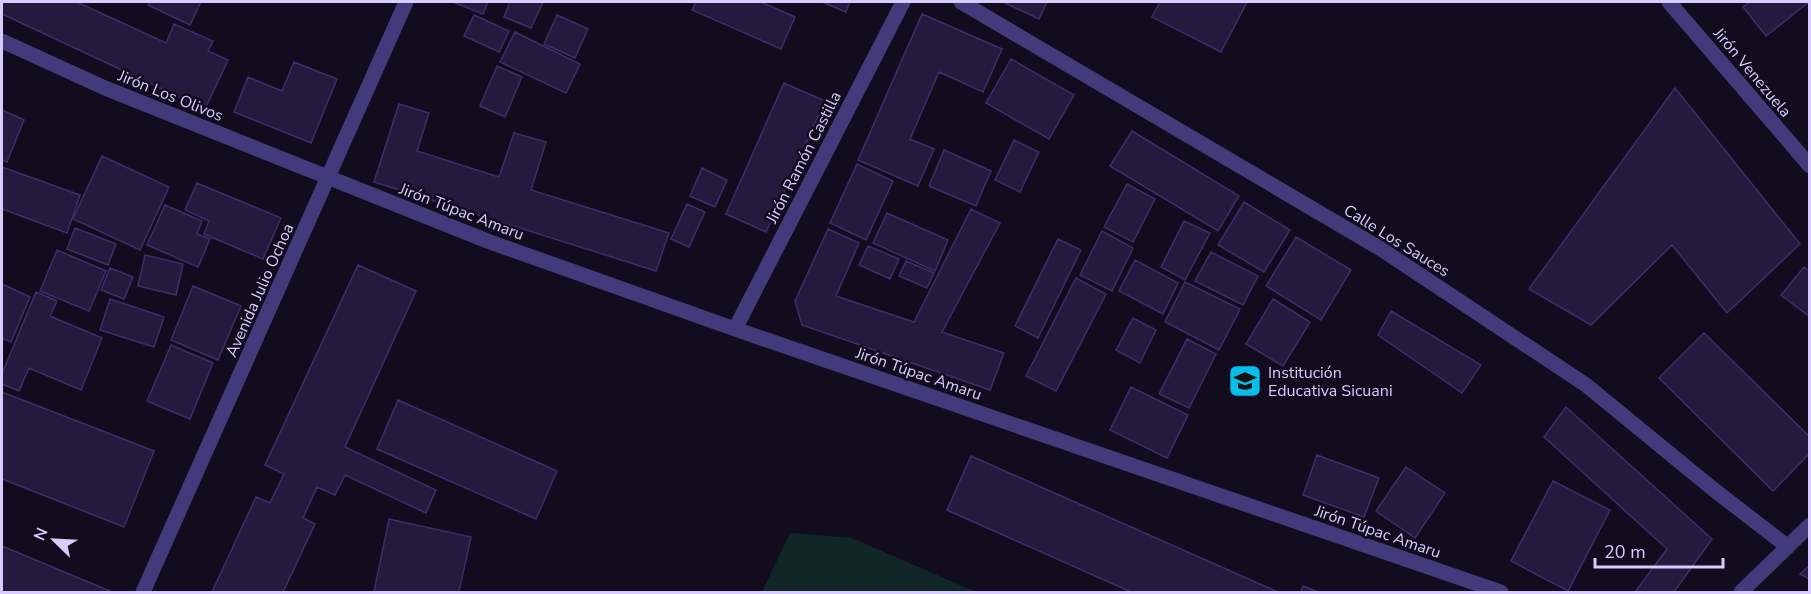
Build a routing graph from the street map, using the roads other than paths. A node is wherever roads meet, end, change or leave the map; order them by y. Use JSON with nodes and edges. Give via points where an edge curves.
{"nodes":[{"id":1,"x":406,"y":2,"type":"edge"},
{"id":2,"x":903,"y":2,"type":"edge"},
{"id":3,"x":961,"y":2,"type":"edge"},
{"id":4,"x":1669,"y":2,"type":"edge"},
{"id":5,"x":2,"y":41,"type":"edge"},
{"id":6,"x":1809,"y":166,"type":"edge"},
{"id":7,"x":329,"y":177,"type":"junction"},
{"id":8,"x":735,"y":329,"type":"junction"},
{"id":9,"x":1809,"y":525,"type":"edge"},
{"id":10,"x":1788,"y":547,"type":"junction"},
{"id":11,"x":143,"y":592,"type":"edge"},
{"id":12,"x":1501,"y":592,"type":"edge"},
{"id":13,"x":1741,"y":592,"type":"edge"}],
"edges":[{"from":1,"to":7,"type":"street","name":"Avenida Julio Ochoa"},
{"from":2,"to":8,"type":"street","name":"Jirón Ramón Castilla"},
{"from":3,"to":10,"type":"street","name":"Calle Los Sauces","via":[[1381,249],[1586,385]]},
{"from":4,"to":6,"type":"street","name":"Jirón Venezuela"},
{"from":5,"to":7,"type":"street","name":"Jirón Los Olivos","via":[[105,88]]},
{"from":7,"to":8,"type":"street","name":"Jirón Túpac Amaru","via":[[490,242]]},
{"from":7,"to":11,"type":"street","name":"Avenida Julio Ochoa"},
{"from":8,"to":12,"type":"street","name":"Jirón Túpac Amaru"},
{"from":9,"to":10,"type":"street"},
{"from":10,"to":13,"type":"street"}]}
